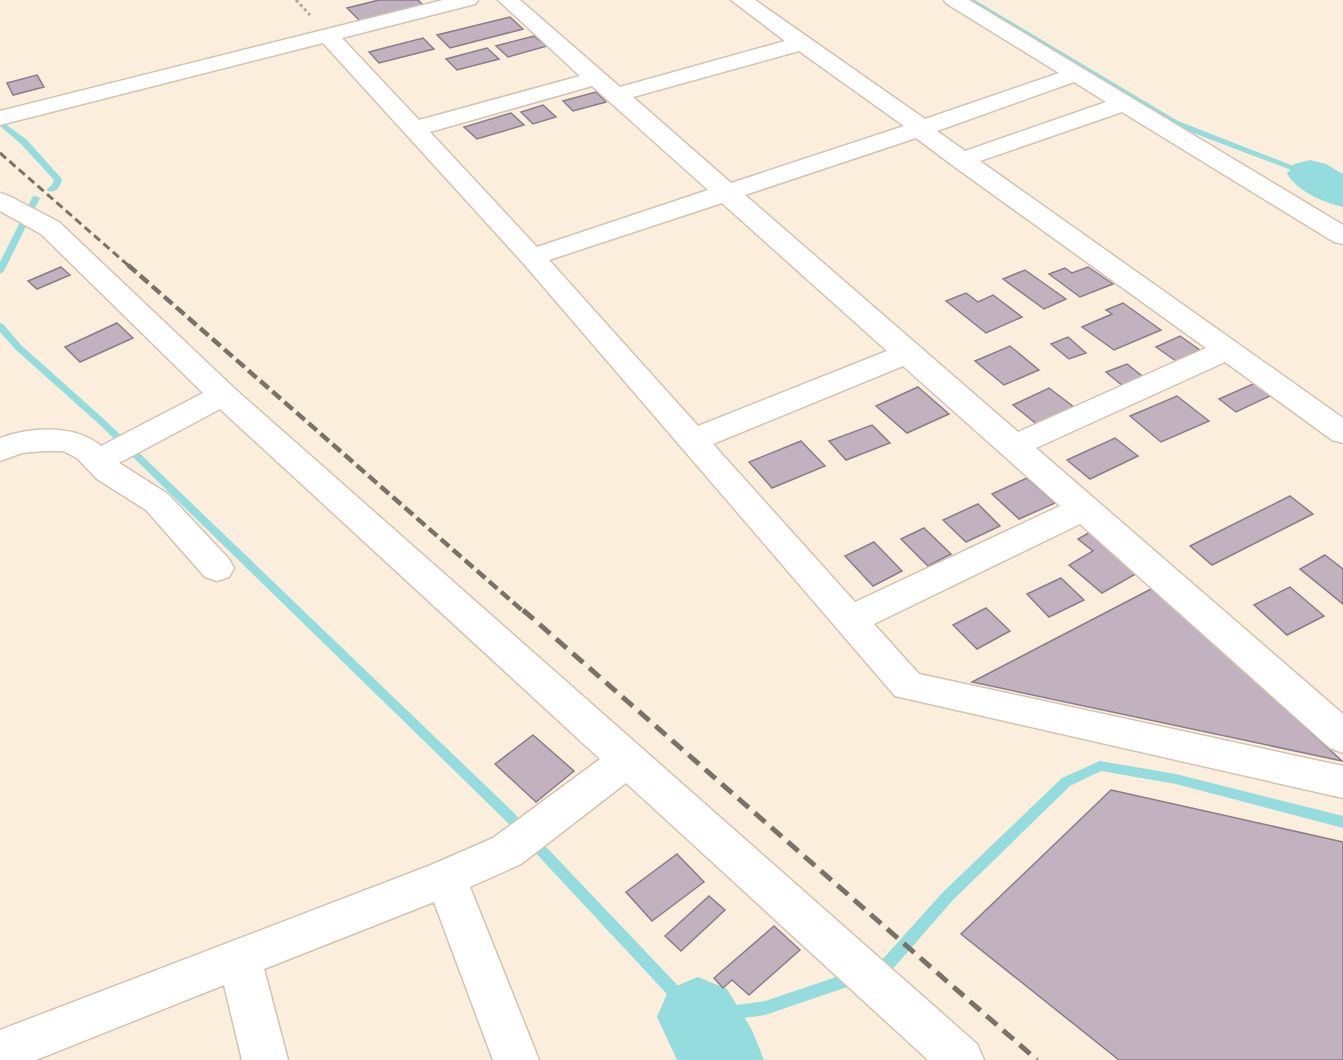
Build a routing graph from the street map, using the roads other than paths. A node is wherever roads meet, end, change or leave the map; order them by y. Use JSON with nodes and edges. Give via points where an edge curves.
{"nodes":[{"id":1,"x":468,"y":0,"type":"edge"},
{"id":2,"x":508,"y":0,"type":"edge"},
{"id":3,"x":741,"y":0,"type":"edge"},
{"id":4,"x":954,"y":0,"type":"edge"},
{"id":5,"x":328,"y":36,"type":"junction"},
{"id":6,"x":802,"y":43,"type":"junction"},
{"id":7,"x":1077,"y":74,"type":"junction"},
{"id":8,"x":607,"y":87,"type":"junction"},
{"id":9,"x":1125,"y":103,"type":"junction"},
{"id":10,"x":4,"y":117,"type":"edge"},
{"id":11,"x":414,"y":129,"type":"junction"},
{"id":12,"x":921,"y":129,"type":"junction"},
{"id":13,"x":961,"y":160,"type":"junction"},
{"id":14,"x":726,"y":192,"type":"junction"},
{"id":15,"x":18,"y":210,"type":"edge"},
{"id":16,"x":1343,"y":236,"type":"edge"},
{"id":17,"x":532,"y":257,"type":"junction"},
{"id":18,"x":1227,"y":350,"type":"junction"},
{"id":19,"x":908,"y":353,"type":"junction"},
{"id":20,"x":223,"y":395,"type":"junction"},
{"id":21,"x":1343,"y":433,"type":"edge"},
{"id":22,"x":693,"y":440,"type":"junction"},
{"id":23,"x":1014,"y":446,"type":"junction"},
{"id":24,"x":0,"y":450,"type":"edge"},
{"id":25,"x":104,"y":457,"type":"junction"},
{"id":26,"x":1084,"y":508,"type":"junction"},
{"id":27,"x":217,"y":568,"type":"dead end"},
{"id":28,"x":850,"y":620,"type":"junction"},
{"id":29,"x":1343,"y":736,"type":"edge"},
{"id":30,"x":629,"y":758,"type":"junction"},
{"id":31,"x":1343,"y":782,"type":"edge"},
{"id":32,"x":446,"y":878,"type":"junction"},
{"id":33,"x":239,"y":958,"type":"junction"},
{"id":34,"x":0,"y":1052,"type":"edge"},
{"id":35,"x":265,"y":1060,"type":"edge"},
{"id":36,"x":516,"y":1060,"type":"edge"},
{"id":37,"x":961,"y":1060,"type":"edge"}],
"edges":[{"from":1,"to":5,"type":"street"},
{"from":2,"to":8,"type":"street"},
{"from":3,"to":6,"type":"street"},
{"from":4,"to":7,"type":"street"},
{"from":5,"to":10,"type":"street"},
{"from":5,"to":11,"type":"street"},
{"from":6,"to":8,"type":"street"},
{"from":6,"to":12,"type":"street"},
{"from":7,"to":9,"type":"street"},
{"from":7,"to":12,"type":"street"},
{"from":8,"to":11,"type":"street"},
{"from":8,"to":14,"type":"street"},
{"from":9,"to":13,"type":"street"},
{"from":9,"to":16,"type":"street"},
{"from":11,"to":17,"type":"street"},
{"from":12,"to":13,"type":"street"},
{"from":12,"to":14,"type":"street"},
{"from":13,"to":18,"type":"street"},
{"from":14,"to":17,"type":"street"},
{"from":14,"to":19,"type":"street"},
{"from":15,"to":20,"type":"street","via":[[50,228]]},
{"from":17,"to":22,"type":"street"},
{"from":18,"to":21,"type":"street"},
{"from":18,"to":23,"type":"street"},
{"from":19,"to":22,"type":"street"},
{"from":19,"to":23,"type":"street"},
{"from":20,"to":25,"type":"street"},
{"from":20,"to":30,"type":"street"},
{"from":22,"to":28,"type":"street"},
{"from":23,"to":26,"type":"street"},
{"from":24,"to":25,"type":"street","via":[[18,443],[68,441]]},
{"from":25,"to":27,"type":"street","via":[[108,471],[157,502]]},
{"from":26,"to":28,"type":"street"},
{"from":26,"to":29,"type":"street"},
{"from":28,"to":31,"type":"street","via":[[908,686]]},
{"from":30,"to":32,"type":"street","via":[[507,851]]},
{"from":30,"to":37,"type":"street"},
{"from":32,"to":33,"type":"street"},
{"from":32,"to":36,"type":"street"},
{"from":33,"to":34,"type":"street"},
{"from":33,"to":35,"type":"street"}]}
